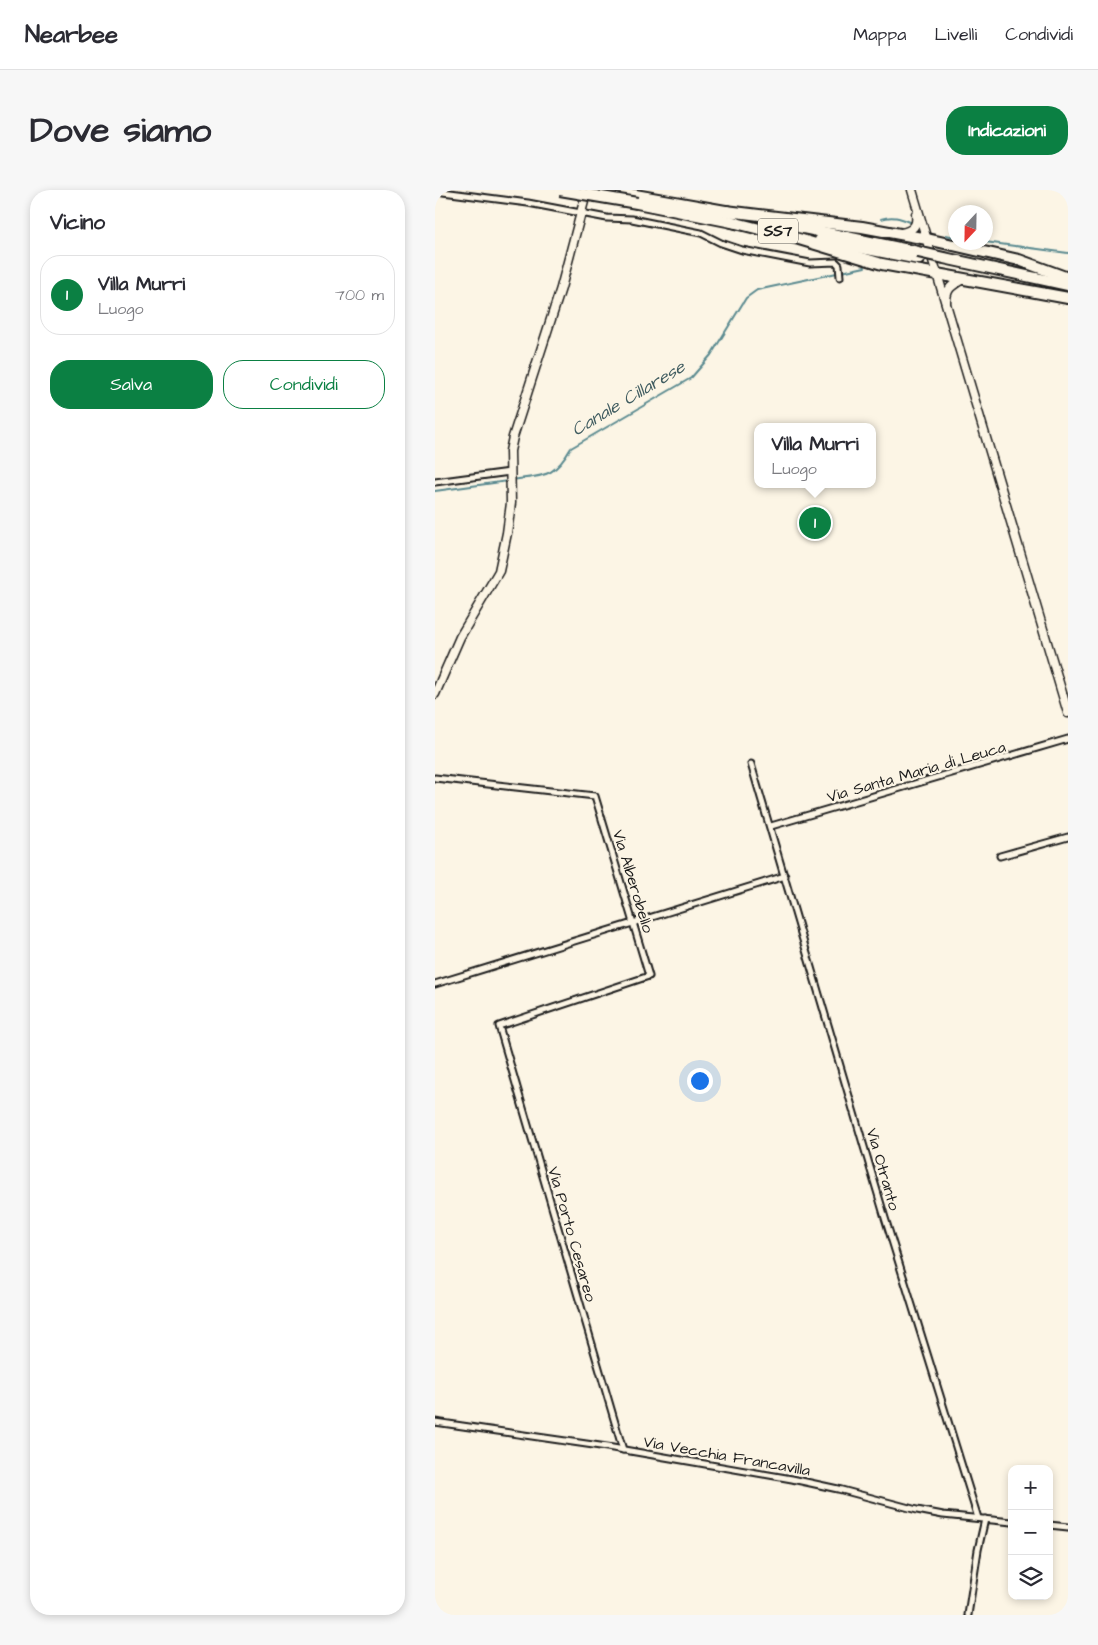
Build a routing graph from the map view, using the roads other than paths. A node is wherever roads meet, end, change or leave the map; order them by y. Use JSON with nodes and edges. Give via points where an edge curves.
{"nodes":[{"id":1,"x":560,"y":190,"type":"edge"},
{"id":2,"x":587,"y":190,"type":"edge"},
{"id":3,"x":607,"y":190,"type":"edge"},
{"id":4,"x":435,"y":191,"type":"edge"},
{"id":5,"x":912,"y":192,"type":"edge"},
{"id":6,"x":638,"y":199,"type":"junction"},
{"id":7,"x":726,"y":211,"type":"junction"},
{"id":8,"x":582,"y":213,"type":"junction"},
{"id":9,"x":732,"y":222,"type":"junction"},
{"id":10,"x":898,"y":234,"type":"junction"},
{"id":11,"x":927,"y":239,"type":"junction"},
{"id":12,"x":919,"y":256,"type":"junction"},
{"id":13,"x":944,"y":261,"type":"junction"},
{"id":14,"x":937,"y":275,"type":"junction"},
{"id":15,"x":840,"y":277,"type":"dead end"},
{"id":16,"x":1068,"y":278,"type":"edge"},
{"id":17,"x":961,"y":280,"type":"junction"},
{"id":18,"x":1068,"y":285,"type":"edge"},
{"id":19,"x":1068,"y":292,"type":"edge"},
{"id":20,"x":1068,"y":298,"type":"edge"},
{"id":21,"x":946,"y":306,"type":"junction"},
{"id":22,"x":510,"y":472,"type":"junction"},
{"id":23,"x":435,"y":482,"type":"edge"},
{"id":24,"x":435,"y":694,"type":"edge"},
{"id":25,"x":1068,"y":713,"type":"edge"},
{"id":26,"x":1068,"y":739,"type":"edge"},
{"id":27,"x":751,"y":764,"type":"dead end"},
{"id":28,"x":435,"y":778,"type":"edge"},
{"id":29,"x":771,"y":826,"type":"junction"},
{"id":30,"x":1068,"y":837,"type":"edge"},
{"id":31,"x":1000,"y":856,"type":"dead end"},
{"id":32,"x":785,"y":876,"type":"junction"},
{"id":33,"x":634,"y":923,"type":"junction"},
{"id":34,"x":435,"y":984,"type":"edge"},
{"id":35,"x":499,"y":1026,"type":"joint"},
{"id":36,"x":435,"y":1422,"type":"edge"},
{"id":37,"x":623,"y":1450,"type":"junction"},
{"id":38,"x":977,"y":1518,"type":"junction"},
{"id":39,"x":985,"y":1519,"type":"junction"},
{"id":40,"x":1008,"y":1522,"type":"edge"},
{"id":41,"x":1053,"y":1525,"type":"edge"},
{"id":42,"x":1068,"y":1527,"type":"edge"},
{"id":43,"x":968,"y":1615,"type":"edge"}],
"edges":[{"from":1,"to":6,"type":"highway","number":"SS7","bridge":true},
{"from":2,"to":8,"type":"main road"},
{"from":3,"to":6,"type":"highway","number":"SS7"},
{"from":4,"to":8,"type":"street"},
{"from":5,"to":10,"type":"main road","via":[[917,220],[910,231]]},
{"from":5,"to":11,"type":"main road"},
{"from":6,"to":7,"type":"highway","number":"SS7"},
{"from":6,"to":9,"type":"highway","number":"SS7"},
{"from":7,"to":10,"type":"highway"},
{"from":7,"to":12,"type":"highway","number":"SS7"},
{"from":8,"to":15,"type":"street","via":[[701,233],[742,250],[810,263],[836,262]]},
{"from":8,"to":22,"type":"main road","via":[[513,437]]},
{"from":9,"to":12,"type":"highway","number":"SS7"},
{"from":9,"to":14,"type":"highway","via":[[882,264]]},
{"from":10,"to":11,"type":"highway"},
{"from":11,"to":14,"type":"main road"},
{"from":11,"to":16,"type":"highway","via":[[1019,260]]},
{"from":12,"to":13,"type":"highway","number":"SS7"},
{"from":13,"to":18,"type":"highway","number":"SS7"},
{"from":13,"to":19,"type":"highway","number":"SS7"},
{"from":14,"to":17,"type":"highway"},
{"from":14,"to":21,"type":"main road"},
{"from":17,"to":20,"type":"highway"},
{"from":17,"to":21,"type":"main road","via":[[950,286]]},
{"from":21,"to":25,"type":"main road"},
{"from":22,"to":23,"type":"street"},
{"from":22,"to":24,"type":"main road","via":[[507,534],[499,571],[459,637]]},
{"from":26,"to":29,"type":"street","name":"Via Santa Maria di Leuca"},
{"from":27,"to":29,"type":"street","name":"Via Otranto"},
{"from":28,"to":33,"type":"street","name":"Via Alberobello","via":[[595,796]]},
{"from":29,"to":32,"type":"street","name":"Via Otranto"},
{"from":30,"to":31,"type":"street"},
{"from":32,"to":33,"type":"street"},
{"from":32,"to":38,"type":"street","name":"Via Otranto"},
{"from":33,"to":34,"type":"street"},
{"from":33,"to":35,"type":"street","name":"Via Alberobello","via":[[649,976]]},
{"from":35,"to":37,"type":"street","name":"Via Porto Cesareo"},
{"from":36,"to":37,"type":"street","name":"Via Vecchia Francavilla"},
{"from":37,"to":38,"type":"street","name":"Via Vecchia Francavilla","via":[[792,1479],[943,1515]]},
{"from":38,"to":39,"type":"street","name":"Via Vecchia Francavilla"},
{"from":39,"to":40,"type":"street","name":"Via Vecchia Francavilla"},
{"from":39,"to":43,"type":"street"},
{"from":41,"to":42,"type":"street"}]}
